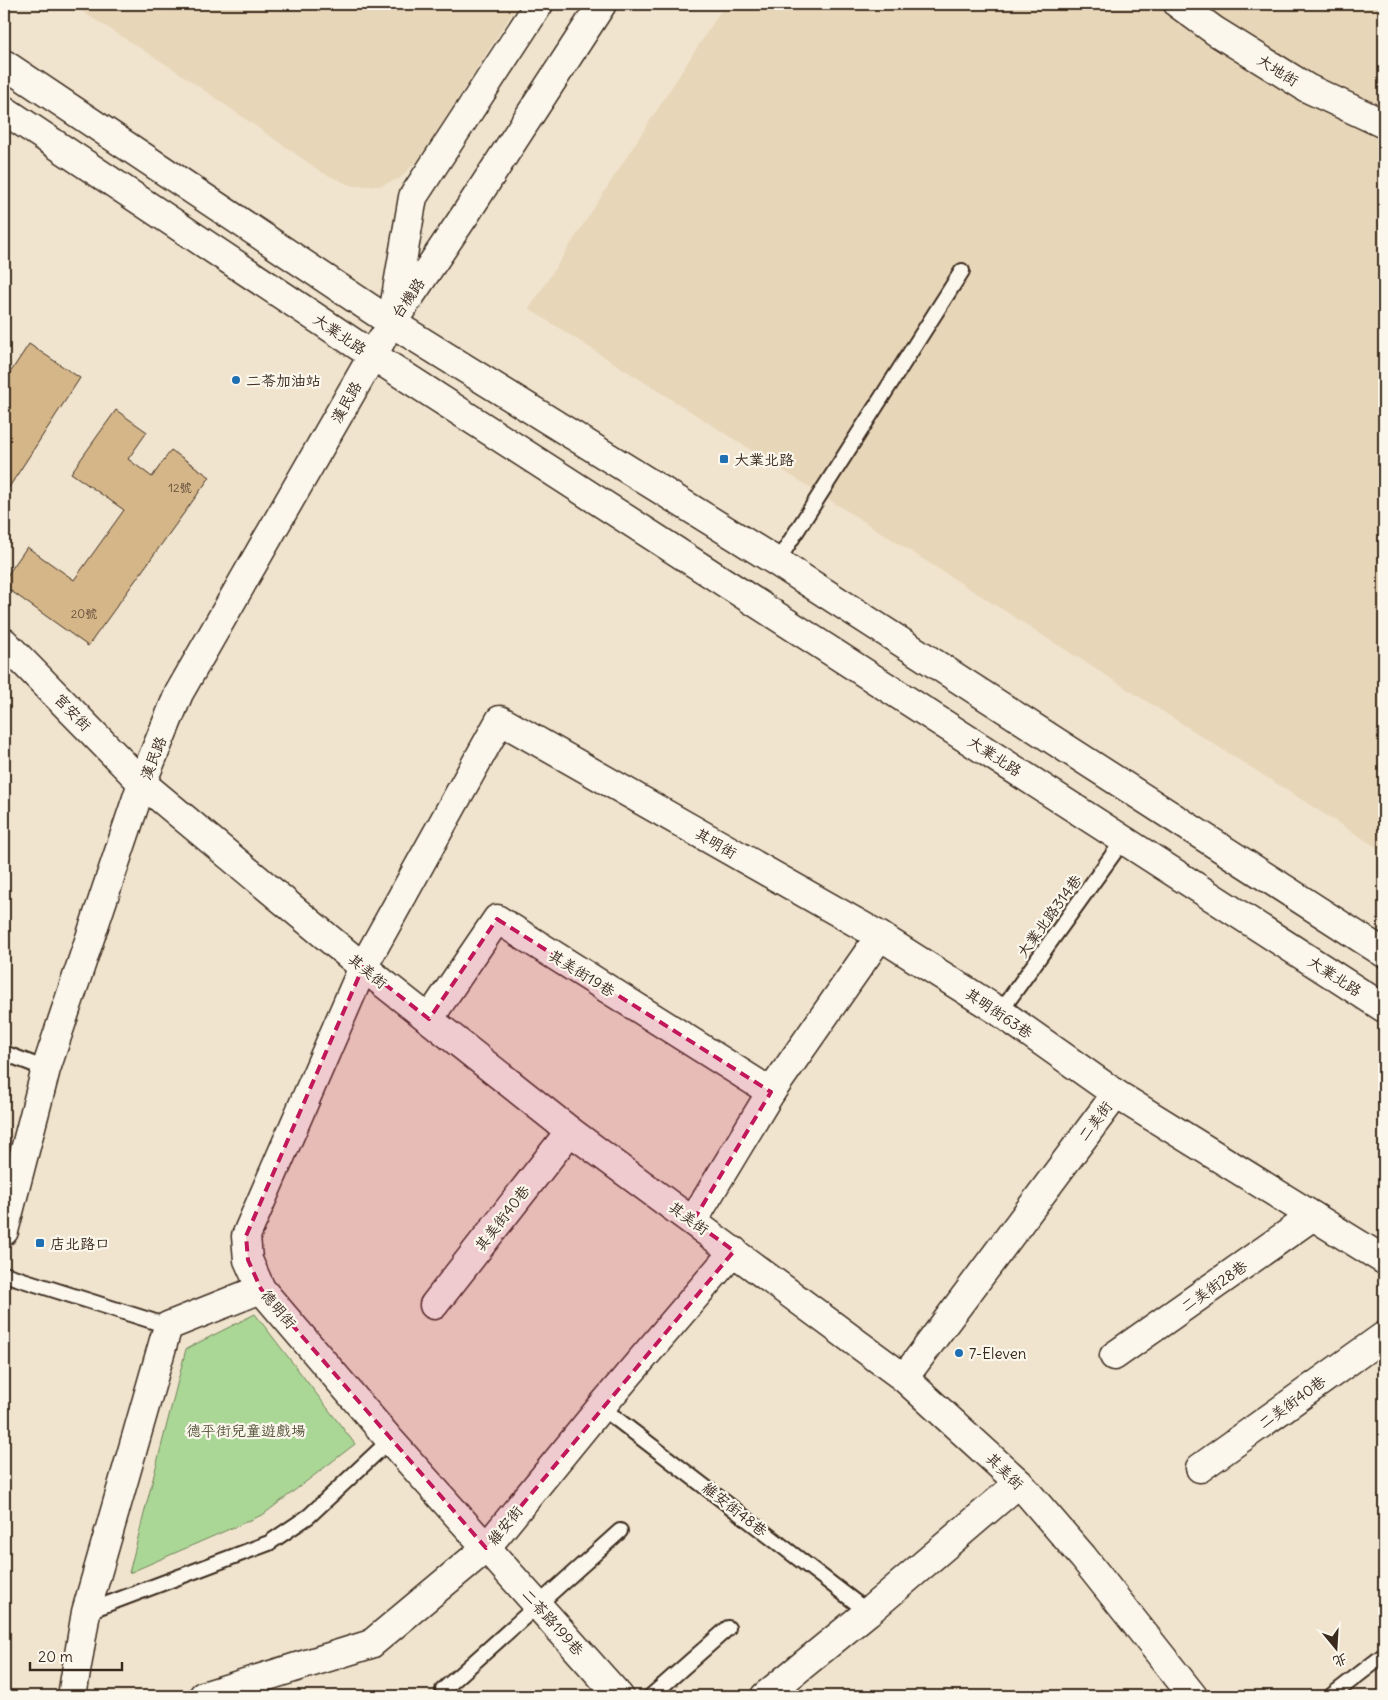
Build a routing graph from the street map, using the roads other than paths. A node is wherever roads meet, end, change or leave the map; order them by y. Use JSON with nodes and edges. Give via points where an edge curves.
{"nodes":[{"id":1,"x":539,"y":4,"type":"edge"},
{"id":2,"x":602,"y":4,"type":"edge"},
{"id":3,"x":1178,"y":4,"type":"edge"},
{"id":4,"x":4,"y":64,"type":"edge"},
{"id":5,"x":4,"y":110,"type":"edge"},
{"id":6,"x":1384,"y":124,"type":"edge"},
{"id":7,"x":962,"y":271,"type":"dead end"},
{"id":8,"x":392,"y":323,"type":"junction"},
{"id":9,"x":372,"y":355,"type":"junction"},
{"id":10,"x":777,"y":562,"type":"junction"},
{"id":11,"x":6,"y":647,"type":"edge"},
{"id":12,"x":142,"y":783,"type":"junction"},
{"id":13,"x":1124,"y":839,"type":"junction"},
{"id":14,"x":880,"y":936,"type":"junction"},
{"id":15,"x":1384,"y":953,"type":"edge"},
{"id":16,"x":363,"y":967,"type":"junction"},
{"id":17,"x":1384,"y":1008,"type":"edge"},
{"id":18,"x":1000,"y":1012,"type":"junction"},
{"id":19,"x":428,"y":1020,"type":"junction"},
{"id":20,"x":4,"y":1053,"type":"edge"},
{"id":21,"x":46,"y":1070,"type":"junction"},
{"id":22,"x":771,"y":1092,"type":"junction"},
{"id":23,"x":1116,"y":1094,"type":"junction"},
{"id":24,"x":570,"y":1131,"type":"junction"},
{"id":25,"x":1314,"y":1216,"type":"junction"},
{"id":26,"x":693,"y":1221,"type":"junction"},
{"id":27,"x":4,"y":1231,"type":"edge"},
{"id":28,"x":734,"y":1251,"type":"junction"},
{"id":29,"x":1384,"y":1260,"type":"edge"},
{"id":30,"x":4,"y":1274,"type":"edge"},
{"id":31,"x":261,"y":1289,"type":"junction"},
{"id":32,"x":434,"y":1305,"type":"dead end"},
{"id":33,"x":168,"y":1326,"type":"junction"},
{"id":34,"x":1384,"y":1336,"type":"edge"},
{"id":35,"x":1114,"y":1356,"type":"dead end"},
{"id":36,"x":904,"y":1378,"type":"junction"},
{"id":37,"x":602,"y":1407,"type":"junction"},
{"id":38,"x":390,"y":1440,"type":"junction"},
{"id":39,"x":1200,"y":1468,"type":"dead end"},
{"id":40,"x":1019,"y":1483,"type":"junction"},
{"id":41,"x":620,"y":1531,"type":"dead end"},
{"id":42,"x":486,"y":1548,"type":"junction"},
{"id":43,"x":537,"y":1605,"type":"junction"},
{"id":44,"x":86,"y":1612,"type":"junction"},
{"id":45,"x":868,"y":1612,"type":"junction"},
{"id":46,"x":728,"y":1628,"type":"dead end"},
{"id":47,"x":1384,"y":1655,"type":"edge"},
{"id":48,"x":444,"y":1693,"type":"edge"},
{"id":49,"x":219,"y":1694,"type":"edge"},
{"id":50,"x":768,"y":1694,"type":"edge"},
{"id":51,"x":72,"y":1696,"type":"edge"},
{"id":52,"x":620,"y":1696,"type":"edge"},
{"id":53,"x":651,"y":1696,"type":"edge"},
{"id":54,"x":1193,"y":1696,"type":"edge"},
{"id":55,"x":1331,"y":1696,"type":"edge"}],
"edges":[{"from":1,"to":8,"type":"street","name":"台機路","via":[[413,197]]},
{"from":2,"to":8,"type":"street","name":"台機路"},
{"from":3,"to":6,"type":"street","name":"大地街","via":[[1307,88]]},
{"from":4,"to":8,"type":"street"},
{"from":5,"to":9,"type":"street","name":"大業北路"},
{"from":7,"to":10,"type":"lane"},
{"from":8,"to":9,"type":"street","name":"漢民路"},
{"from":8,"to":10,"type":"street"},
{"from":9,"to":12,"type":"street","name":"漢民路","via":[[179,693]]},
{"from":9,"to":13,"type":"street","name":"大業北路"},
{"from":10,"to":15,"type":"street"},
{"from":11,"to":12,"type":"street","name":"宮安街"},
{"from":12,"to":16,"type":"street","name":"其美街"},
{"from":12,"to":21,"type":"street","name":"漢民路"},
{"from":13,"to":17,"type":"street","name":"大業北路"},
{"from":13,"to":18,"type":"lane","name":"大業北路314巷"},
{"from":14,"to":16,"type":"street","name":"其明街","via":[[500,720]]},
{"from":14,"to":18,"type":"street","name":"其明街63巷"},
{"from":14,"to":22,"type":"street"},
{"from":16,"to":19,"type":"street","name":"其美街"},
{"from":16,"to":31,"type":"street","name":"德明街","via":[[246,1236],[248,1260]]},
{"from":18,"to":23,"type":"street","name":"其明街63巷"},
{"from":19,"to":22,"type":"street","name":"其美街19巷","via":[[497,919]]},
{"from":19,"to":24,"type":"street","name":"其美街"},
{"from":20,"to":21,"type":"lane"},
{"from":21,"to":27,"type":"street","name":"漢民路"},
{"from":22,"to":26,"type":"street"},
{"from":23,"to":25,"type":"street","name":"二美街"},
{"from":23,"to":36,"type":"street","name":"二美街"},
{"from":24,"to":26,"type":"street","name":"其美街"},
{"from":24,"to":32,"type":"street","name":"其美街40巷"},
{"from":25,"to":29,"type":"street","name":"二美街"},
{"from":25,"to":35,"type":"street","name":"二美街28巷"},
{"from":26,"to":28,"type":"street","name":"其美街"},
{"from":28,"to":36,"type":"street","name":"其美街"},
{"from":28,"to":37,"type":"street","name":"維安街"},
{"from":30,"to":33,"type":"lane"},
{"from":31,"to":33,"type":"street"},
{"from":31,"to":38,"type":"street","name":"德明街"},
{"from":33,"to":44,"type":"street"},
{"from":34,"to":39,"type":"street","name":"二美街40巷"},
{"from":36,"to":40,"type":"street","name":"其美街"},
{"from":37,"to":42,"type":"street","name":"維安街"},
{"from":37,"to":45,"type":"lane","name":"維安街48巷"},
{"from":38,"to":42,"type":"street","name":"德明街"},
{"from":38,"to":44,"type":"lane","via":[[310,1516],[269,1544]]},
{"from":40,"to":45,"type":"street"},
{"from":40,"to":54,"type":"street","name":"其美街","via":[[1083,1557]]},
{"from":41,"to":43,"type":"lane"},
{"from":42,"to":43,"type":"street","name":"二苓路199巷"},
{"from":42,"to":49,"type":"street","name":"維安街","via":[[371,1644]]},
{"from":43,"to":48,"type":"lane"},
{"from":43,"to":52,"type":"street","name":"二苓路199巷"},
{"from":44,"to":51,"type":"street"},
{"from":45,"to":50,"type":"street"},
{"from":46,"to":53,"type":"lane"},
{"from":47,"to":55,"type":"lane"}]}
